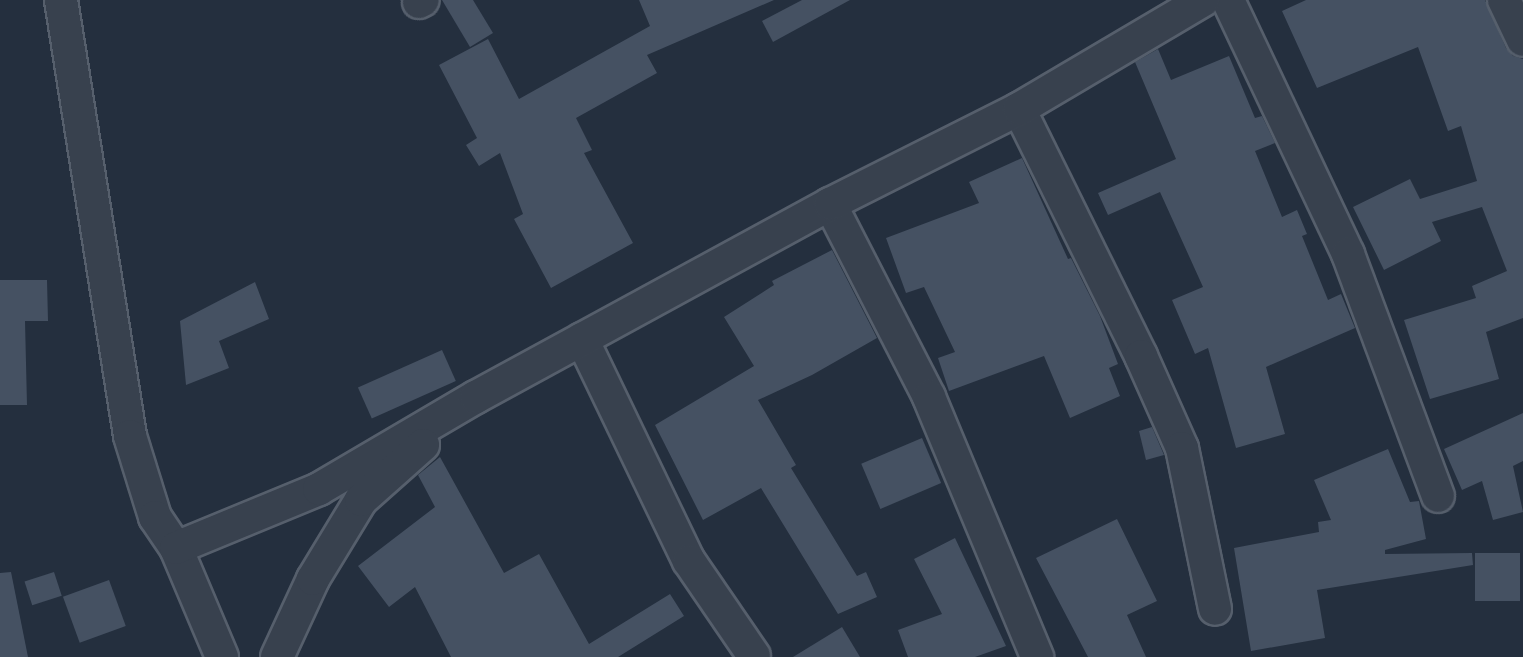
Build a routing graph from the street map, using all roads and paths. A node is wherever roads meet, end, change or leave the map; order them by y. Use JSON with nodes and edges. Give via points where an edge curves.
{"nodes":[{"id":1,"x":61,"y":0,"type":"edge"},
{"id":2,"x":1203,"y":0,"type":"edge"},
{"id":3,"x":1228,"y":0,"type":"edge"},
{"id":4,"x":1504,"y":0,"type":"edge"},
{"id":5,"x":1523,"y":40,"type":"edge"},
{"id":6,"x":1019,"y":109,"type":"junction"},
{"id":7,"x":830,"y":204,"type":"junction"},
{"id":8,"x":582,"y":339,"type":"junction"},
{"id":9,"x":476,"y":397,"type":"junction"},
{"id":10,"x":1438,"y":496,"type":"dead end"},
{"id":11,"x":176,"y":548,"type":"junction"},
{"id":12,"x":1215,"y":609,"type":"dead end"},
{"id":13,"x":754,"y":656,"type":"edge"},
{"id":14,"x":222,"y":657,"type":"edge"},
{"id":15,"x":277,"y":657,"type":"edge"},
{"id":16,"x":1037,"y":657,"type":"edge"}],
"edges":[{"from":1,"to":11,"type":"street","via":[[130,436],[155,517]]},
{"from":2,"to":6,"type":"street"},
{"from":3,"to":10,"type":"street","via":[[1348,254]]},
{"from":4,"to":5,"type":"street"},
{"from":6,"to":7,"type":"street"},
{"from":6,"to":12,"type":"street","via":[[1182,448]]},
{"from":7,"to":8,"type":"street"},
{"from":7,"to":16,"type":"street","via":[[929,397]]},
{"from":8,"to":9,"type":"street"},
{"from":8,"to":13,"type":"street","via":[[689,561]]},
{"from":9,"to":11,"type":"street","via":[[319,489]]},
{"from":9,"to":15,"type":"street","via":[[361,500],[313,579]]},
{"from":11,"to":14,"type":"street"}]}
